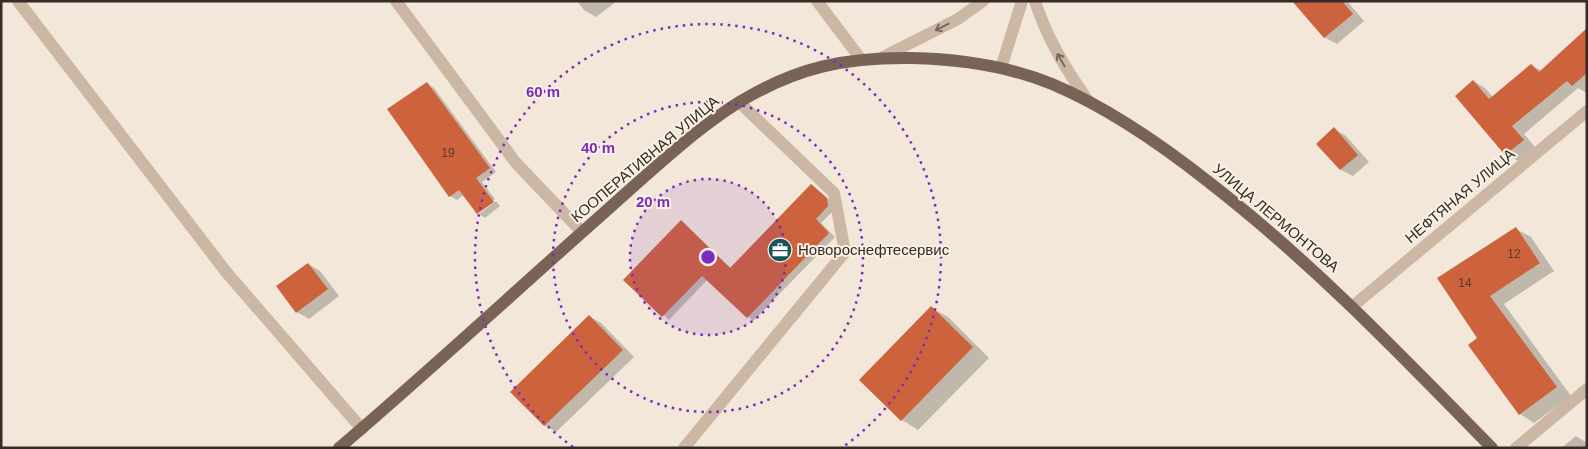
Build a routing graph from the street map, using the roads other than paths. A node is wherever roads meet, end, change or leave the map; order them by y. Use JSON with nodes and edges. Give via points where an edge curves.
{"nodes":[{"id":1,"x":18,"y":1,"type":"edge"},
{"id":2,"x":396,"y":1,"type":"edge"},
{"id":3,"x":983,"y":1,"type":"edge"},
{"id":4,"x":1022,"y":1,"type":"edge"},
{"id":5,"x":1035,"y":1,"type":"edge"},
{"id":6,"x":821,"y":3,"type":"edge"},
{"id":7,"x":860,"y":58,"type":"junction"},
{"id":8,"x":883,"y":58,"type":"junction"},
{"id":9,"x":1001,"y":68,"type":"junction"},
{"id":10,"x":1088,"y":101,"type":"junction"},
{"id":11,"x":739,"y":102,"type":"junction"},
{"id":12,"x":1587,"y":111,"type":"edge"},
{"id":13,"x":582,"y":232,"type":"junction"},
{"id":14,"x":1353,"y":306,"type":"junction"},
{"id":15,"x":1587,"y":389,"type":"edge"},
{"id":16,"x":362,"y":428,"type":"junction"},
{"id":17,"x":339,"y":448,"type":"edge"},
{"id":18,"x":684,"y":448,"type":"edge"},
{"id":19,"x":1492,"y":448,"type":"edge"},
{"id":20,"x":1516,"y":448,"type":"edge"}],
"edges":[{"from":1,"to":16,"type":"street","via":[[226,273]]},
{"from":2,"to":13,"type":"street","via":[[516,163]]},
{"from":3,"to":8,"type":"street","one_way":true,"via":[[958,19]]},
{"from":4,"to":9,"type":"street"},
{"from":10,"to":5,"type":"street","one_way":true,"via":[[1061,62],[1042,24]]},
{"from":6,"to":7,"type":"street"},
{"from":7,"to":8,"type":"main road","name":"КООПЕРАТИВНАЯ УЛИЦА"},
{"from":7,"to":11,"type":"main road","name":"КООПЕРАТИВНАЯ УЛИЦА","via":[[778,81]]},
{"from":8,"to":9,"type":"main road","name":"КООПЕРАТИВНАЯ УЛИЦА","via":[[942,58]]},
{"from":9,"to":10,"type":"main road","name":"УЛИЦА ЛЕРМОНТОВА","via":[[1050,83]]},
{"from":10,"to":14,"type":"main road","name":"УЛИЦА ЛЕРМОНТОВА","via":[[1171,152],[1264,225]]},
{"from":11,"to":13,"type":"main road","name":"КООПЕРАТИВНАЯ УЛИЦА"},
{"from":11,"to":18,"type":"street","via":[[834,193],[845,252]]},
{"from":12,"to":14,"type":"street","name":"НЕФТЯНАЯ УЛИЦА"},
{"from":13,"to":16,"type":"main road","name":"КООПЕРАТИВНАЯ УЛИЦА"},
{"from":14,"to":19,"type":"main road","name":"УЛИЦА ЛЕРМОНТОВА"},
{"from":15,"to":20,"type":"street"},
{"from":16,"to":17,"type":"main road","name":"КООПЕРАТИВНАЯ УЛИЦА"}]}
